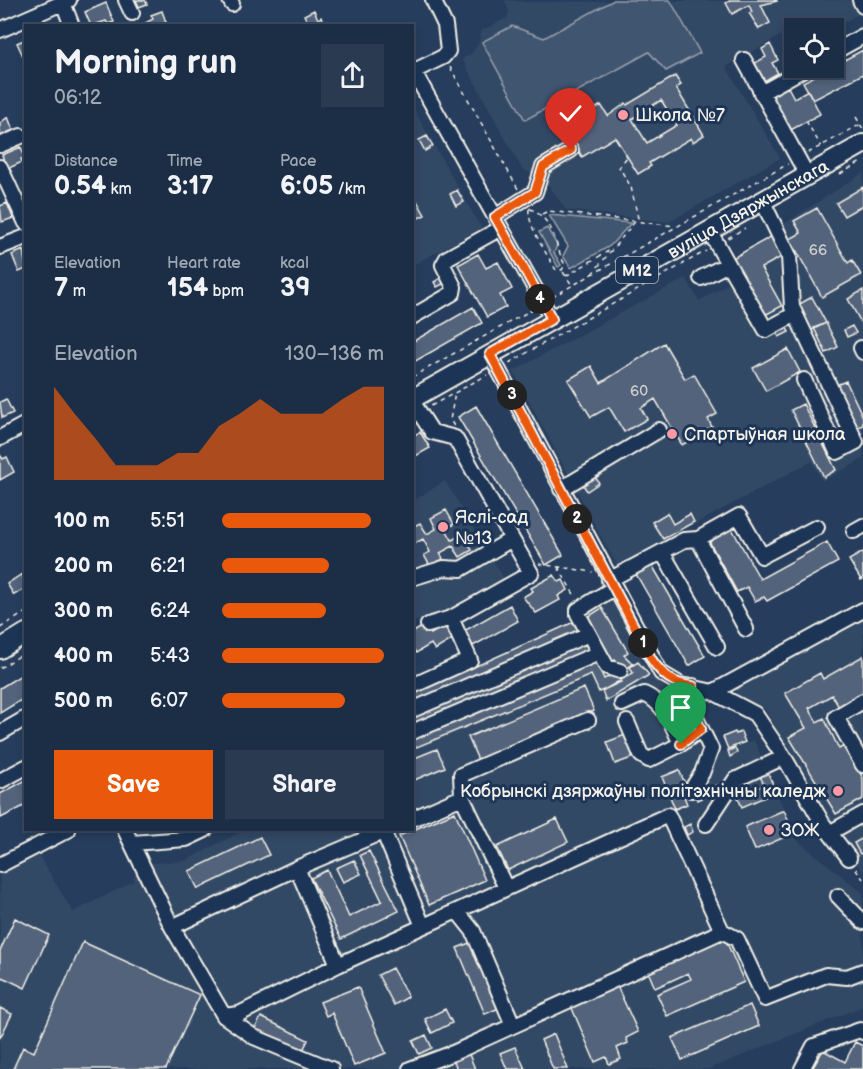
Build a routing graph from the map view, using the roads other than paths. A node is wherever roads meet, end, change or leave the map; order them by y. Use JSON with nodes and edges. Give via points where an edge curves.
{"nodes":[{"id":1,"x":126,"y":0,"type":"edge"},
{"id":2,"x":433,"y":0,"type":"edge"},
{"id":3,"x":860,"y":0,"type":"edge"},
{"id":4,"x":65,"y":1,"type":"edge"},
{"id":5,"x":863,"y":6,"type":"edge"},
{"id":6,"x":132,"y":13,"type":"dead end"},
{"id":7,"x":71,"y":24,"type":"edge"},
{"id":8,"x":0,"y":30,"type":"edge"},
{"id":9,"x":863,"y":36,"type":"edge"},
{"id":10,"x":844,"y":46,"type":"edge"},
{"id":11,"x":744,"y":60,"type":"dead end"},
{"id":12,"x":414,"y":72,"type":"edge"},
{"id":13,"x":414,"y":74,"type":"edge"},
{"id":14,"x":788,"y":78,"type":"edge"},
{"id":15,"x":761,"y":93,"type":"junction"},
{"id":16,"x":21,"y":136,"type":"dead end"},
{"id":17,"x":863,"y":144,"type":"edge"},
{"id":18,"x":0,"y":145,"type":"edge"},
{"id":19,"x":571,"y":150,"type":"dead end"},
{"id":20,"x":0,"y":167,"type":"edge"},
{"id":21,"x":807,"y":175,"type":"junction"},
{"id":22,"x":762,"y":200,"type":"junction"},
{"id":23,"x":24,"y":219,"type":"edge"},
{"id":24,"x":498,"y":223,"type":"junction"},
{"id":25,"x":713,"y":237,"type":"junction"},
{"id":26,"x":24,"y":238,"type":"edge"},
{"id":27,"x":0,"y":247,"type":"edge"},
{"id":28,"x":728,"y":264,"type":"junction"},
{"id":29,"x":701,"y":278,"type":"dead end"},
{"id":30,"x":547,"y":311,"type":"junction"},
{"id":31,"x":795,"y":314,"type":"junction"},
{"id":32,"x":414,"y":316,"type":"edge"},
{"id":33,"x":495,"y":361,"type":"junction"},
{"id":34,"x":804,"y":380,"type":"dead end"},
{"id":35,"x":415,"y":404,"type":"edge"},
{"id":36,"x":24,"y":425,"type":"edge"},
{"id":37,"x":659,"y":430,"type":"dead end"},
{"id":38,"x":0,"y":438,"type":"edge"},
{"id":39,"x":561,"y":489,"type":"junction"},
{"id":40,"x":817,"y":527,"type":"dead end"},
{"id":41,"x":512,"y":539,"type":"junction"},
{"id":42,"x":698,"y":539,"type":"junction"},
{"id":43,"x":662,"y":552,"type":"junction"},
{"id":44,"x":414,"y":577,"type":"edge"},
{"id":45,"x":610,"y":581,"type":"junction"},
{"id":46,"x":863,"y":610,"type":"edge"},
{"id":47,"x":452,"y":618,"type":"junction"},
{"id":48,"x":428,"y":625,"type":"dead end"},
{"id":49,"x":746,"y":629,"type":"dead end"},
{"id":50,"x":24,"y":634,"type":"edge"},
{"id":51,"x":589,"y":634,"type":"junction"},
{"id":52,"x":717,"y":647,"type":"dead end"},
{"id":53,"x":0,"y":649,"type":"edge"},
{"id":54,"x":599,"y":653,"type":"junction"},
{"id":55,"x":620,"y":671,"type":"dead end"},
{"id":56,"x":414,"y":685,"type":"edge"},
{"id":57,"x":693,"y":686,"type":"junction"},
{"id":58,"x":713,"y":692,"type":"junction"},
{"id":59,"x":863,"y":701,"type":"edge"},
{"id":60,"x":622,"y":704,"type":"dead end"},
{"id":61,"x":414,"y":709,"type":"edge"},
{"id":62,"x":24,"y":719,"type":"edge"},
{"id":63,"x":588,"y":720,"type":"dead end"},
{"id":64,"x":627,"y":722,"type":"dead end"},
{"id":65,"x":701,"y":729,"type":"junction"},
{"id":66,"x":414,"y":731,"type":"edge"},
{"id":67,"x":0,"y":733,"type":"edge"},
{"id":68,"x":681,"y":744,"type":"junction"},
{"id":69,"x":784,"y":757,"type":"junction"},
{"id":70,"x":863,"y":765,"type":"edge"},
{"id":71,"x":24,"y":768,"type":"edge"},
{"id":72,"x":0,"y":781,"type":"edge"},
{"id":73,"x":691,"y":790,"type":"dead end"},
{"id":74,"x":462,"y":797,"type":"junction"},
{"id":75,"x":863,"y":814,"type":"edge"},
{"id":76,"x":414,"y":818,"type":"edge"},
{"id":77,"x":706,"y":824,"type":"dead end"},
{"id":78,"x":66,"y":831,"type":"edge"},
{"id":79,"x":126,"y":831,"type":"edge"},
{"id":80,"x":203,"y":831,"type":"edge"},
{"id":81,"x":383,"y":831,"type":"edge"},
{"id":82,"x":385,"y":831,"type":"edge"},
{"id":83,"x":831,"y":832,"type":"junction"},
{"id":84,"x":132,"y":843,"type":"junction"},
{"id":85,"x":849,"y":858,"type":"road end"},
{"id":86,"x":0,"y":865,"type":"edge"},
{"id":87,"x":297,"y":868,"type":"junction"},
{"id":88,"x":506,"y":888,"type":"junction"},
{"id":89,"x":838,"y":896,"type":"dead end"},
{"id":90,"x":457,"y":911,"type":"junction"},
{"id":91,"x":863,"y":922,"type":"edge"},
{"id":92,"x":423,"y":926,"type":"junction"},
{"id":93,"x":172,"y":927,"type":"junction"},
{"id":94,"x":722,"y":931,"type":"junction"},
{"id":95,"x":338,"y":965,"type":"junction"},
{"id":96,"x":863,"y":971,"type":"edge"},
{"id":97,"x":224,"y":1016,"type":"junction"},
{"id":98,"x":513,"y":1025,"type":"junction"},
{"id":99,"x":863,"y":1032,"type":"edge"},
{"id":100,"x":331,"y":1069,"type":"edge"},
{"id":101,"x":410,"y":1069,"type":"edge"},
{"id":102,"x":802,"y":1069,"type":"edge"}],
"edges":[{"from":1,"to":6,"type":"street"},
{"from":2,"to":12,"type":"street","via":[[445,25],[448,51]]},
{"from":3,"to":5,"type":"street"},
{"from":4,"to":7,"type":"street"},
{"from":4,"to":8,"type":"street"},
{"from":9,"to":10,"type":"street"},
{"from":11,"to":15,"type":"street"},
{"from":13,"to":24,"type":"street"},
{"from":14,"to":15,"type":"street"},
{"from":15,"to":21,"type":"street"},
{"from":16,"to":18,"type":"street"},
{"from":17,"to":21,"type":"main road","name":"вуліца Дзяржынскага","number":"М12"},
{"from":19,"to":24,"type":"street","via":[[543,167],[537,188]]},
{"from":20,"to":23,"type":"street"},
{"from":21,"to":22,"type":"main road","name":"вуліца Дзяржынскага","number":"М12"},
{"from":22,"to":25,"type":"main road","name":"вуліца Дзяржынскага","number":"М12"},
{"from":22,"to":31,"type":"street","via":[[789,256]]},
{"from":24,"to":30,"type":"street"},
{"from":24,"to":32,"type":"street","via":[[447,258],[443,265],[453,293]]},
{"from":25,"to":28,"type":"street"},
{"from":25,"to":30,"type":"main road","name":"вуліца Дзяржынскага","number":"М12"},
{"from":26,"to":27,"type":"street"},
{"from":28,"to":29,"type":"street"},
{"from":28,"to":31,"type":"street","via":[[766,330]]},
{"from":30,"to":33,"type":"main road","name":"вуліца Дзяржынскага","number":"М12"},
{"from":31,"to":34,"type":"street","via":[[856,442],[837,452]]},
{"from":33,"to":35,"type":"main road","name":"вуліца Дзяржынскага","number":"М12"},
{"from":33,"to":39,"type":"street"},
{"from":35,"to":41,"type":"street","via":[[432,432],[455,438]]},
{"from":36,"to":38,"type":"street"},
{"from":37,"to":39,"type":"street"},
{"from":39,"to":45,"type":"street"},
{"from":40,"to":42,"type":"street","via":[[762,556],[739,516]]},
{"from":41,"to":44,"type":"street","via":[[461,569],[444,568]]},
{"from":41,"to":47,"type":"street","via":[[531,573]]},
{"from":42,"to":43,"type":"street","via":[[684,540]]},
{"from":42,"to":49,"type":"street"},
{"from":43,"to":45,"type":"street"},
{"from":43,"to":52,"type":"street"},
{"from":45,"to":51,"type":"street","via":[[578,614]]},
{"from":45,"to":57,"type":"street","via":[[661,673],[672,681]]},
{"from":46,"to":58,"type":"street"},
{"from":47,"to":48,"type":"street"},
{"from":47,"to":56,"type":"street","via":[[470,660]]},
{"from":50,"to":53,"type":"main road"},
{"from":51,"to":54,"type":"street"},
{"from":51,"to":61,"type":"street"},
{"from":54,"to":55,"type":"street","via":[[607,667]]},
{"from":54,"to":66,"type":"street"},
{"from":57,"to":58,"type":"street"},
{"from":57,"to":65,"type":"street","via":[[692,710]]},
{"from":58,"to":69,"type":"street","via":[[755,714]]},
{"from":59,"to":70,"type":"street","via":[[836,717]]},
{"from":60,"to":68,"type":"street","via":[[644,694],[655,699]]},
{"from":62,"to":67,"type":"street"},
{"from":63,"to":74,"type":"street","via":[[461,775]]},
{"from":64,"to":68,"type":"street","via":[[645,759]]},
{"from":65,"to":68,"type":"street"},
{"from":65,"to":73,"type":"street","via":[[711,749]]},
{"from":69,"to":77,"type":"street","via":[[735,780]]},
{"from":69,"to":83,"type":"street"},
{"from":71,"to":72,"type":"street"},
{"from":74,"to":76,"type":"street"},
{"from":74,"to":88,"type":"street"},
{"from":75,"to":83,"type":"street"},
{"from":78,"to":86,"type":"street"},
{"from":79,"to":84,"type":"street"},
{"from":80,"to":84,"type":"street","via":[[186,839]]},
{"from":81,"to":87,"type":"street"},
{"from":82,"to":92,"type":"street"},
{"from":83,"to":85,"type":"street"},
{"from":84,"to":93,"type":"street"},
{"from":87,"to":93,"type":"street"},
{"from":87,"to":95,"type":"street"},
{"from":88,"to":90,"type":"street"},
{"from":88,"to":94,"type":"street","via":[[668,815]]},
{"from":89,"to":91,"type":"street"},
{"from":90,"to":92,"type":"street"},
{"from":90,"to":98,"type":"street","via":[[473,931]]},
{"from":92,"to":95,"type":"street"},
{"from":93,"to":97,"type":"street"},
{"from":94,"to":96,"type":"street","via":[[737,939],[765,999],[826,975],[847,976]]},
{"from":94,"to":98,"type":"street"},
{"from":95,"to":97,"type":"street","via":[[239,1014]]},
{"from":97,"to":100,"type":"street","via":[[254,1037]]},
{"from":98,"to":101,"type":"street"},
{"from":99,"to":102,"type":"street","via":[[814,1046]]}]}
